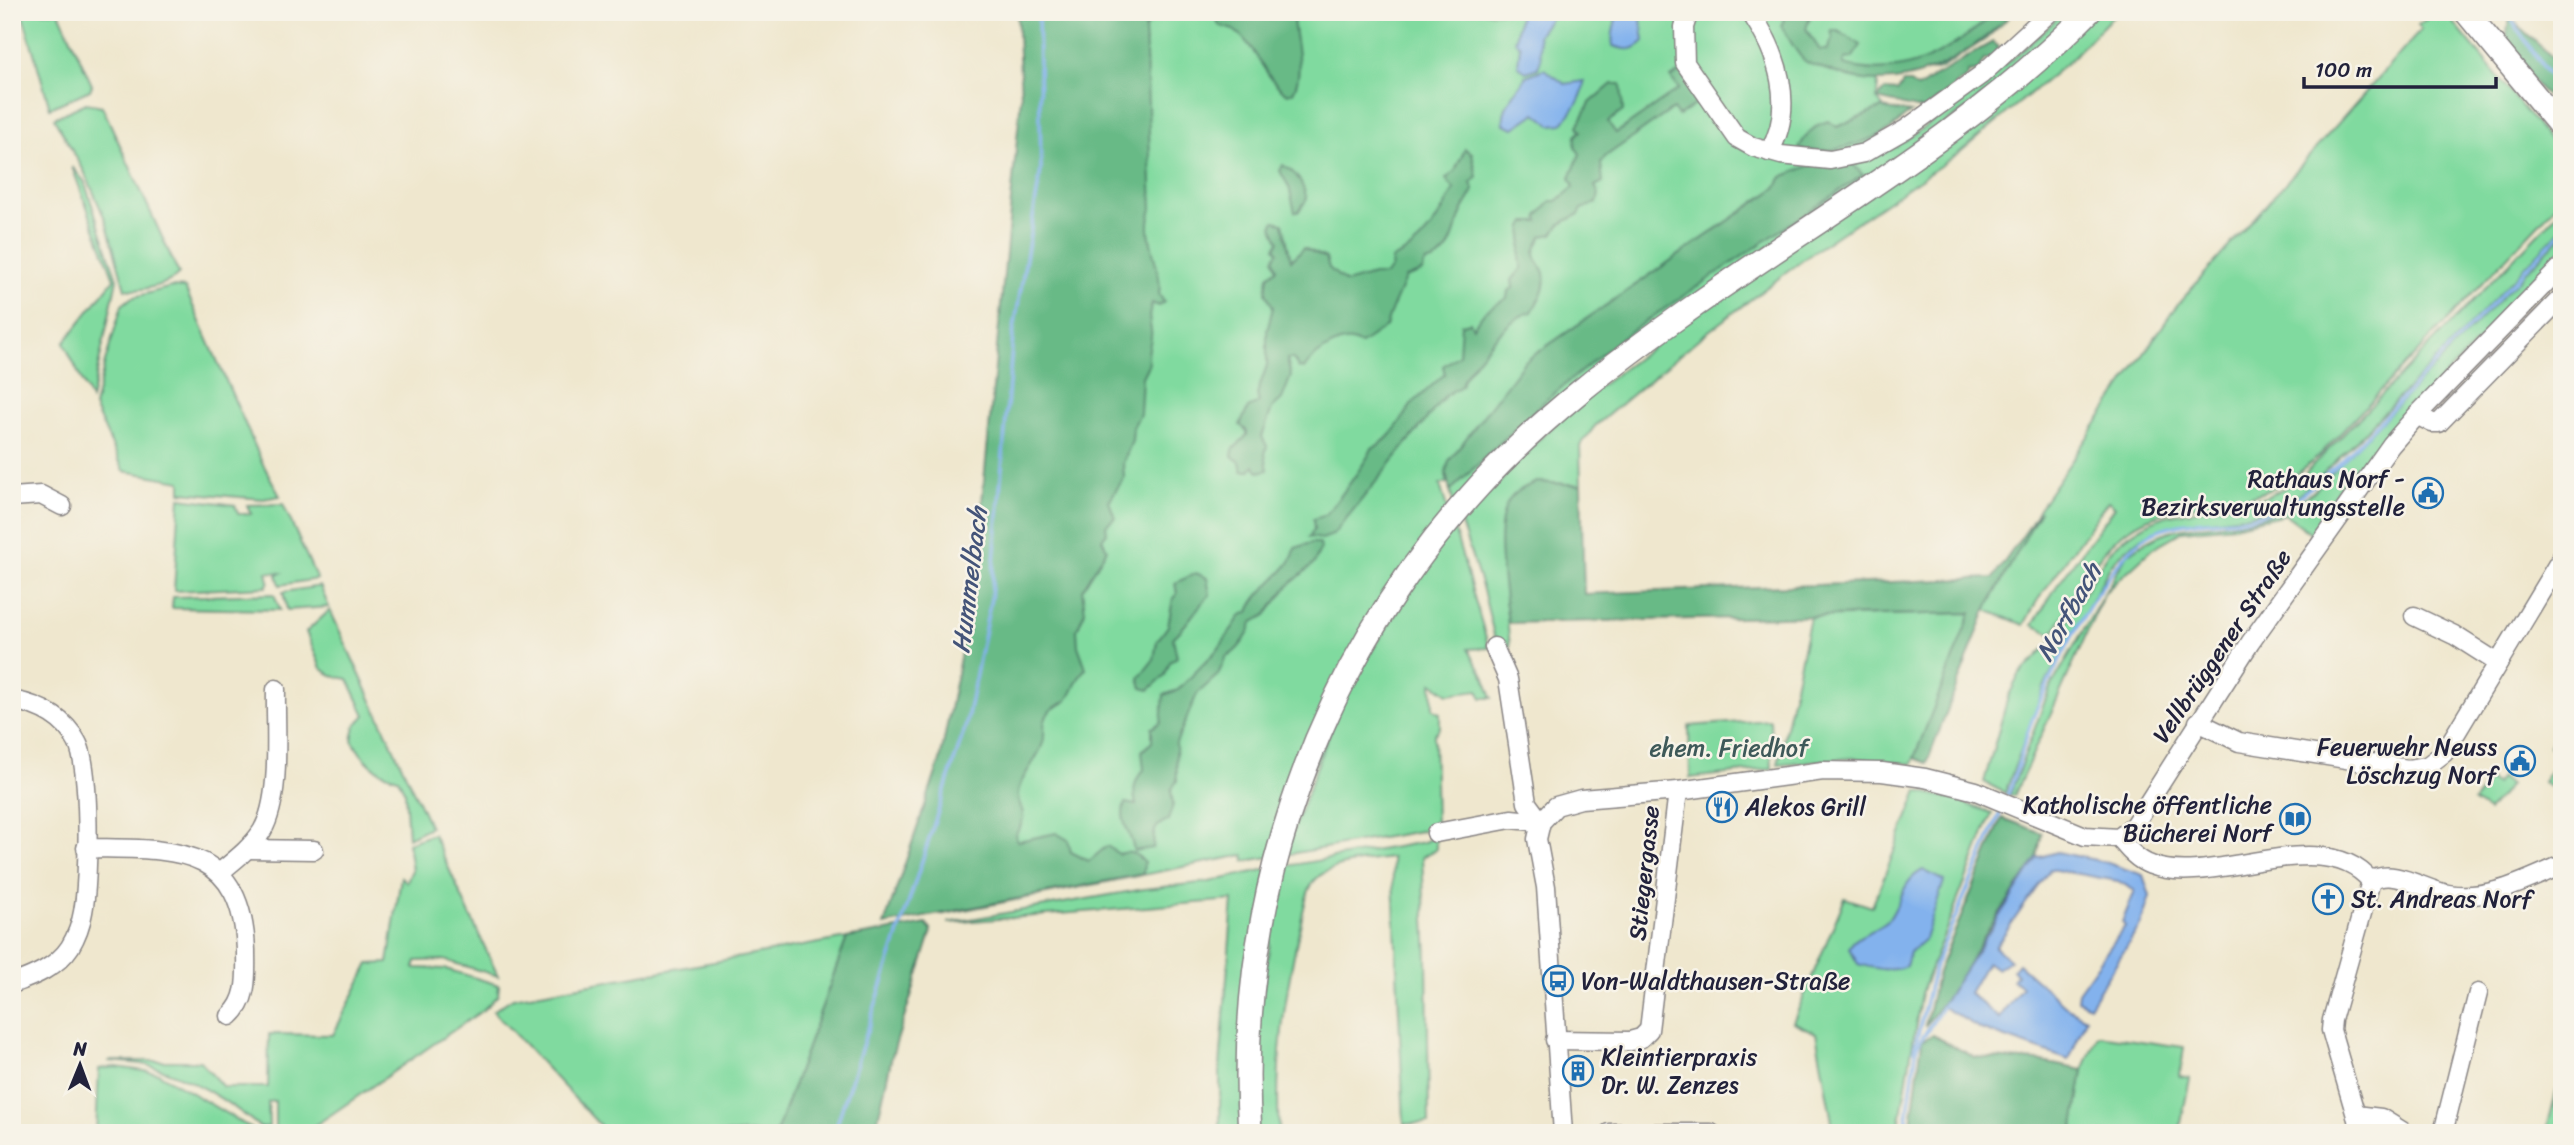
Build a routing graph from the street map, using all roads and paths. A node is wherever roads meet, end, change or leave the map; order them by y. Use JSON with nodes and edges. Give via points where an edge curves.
{"nodes":[{"id":1,"x":1689,"y":12,"type":"edge"},
{"id":2,"x":1750,"y":12,"type":"edge"},
{"id":3,"x":2050,"y":12,"type":"edge"},
{"id":4,"x":2090,"y":12,"type":"edge"},
{"id":5,"x":2466,"y":12,"type":"edge"},
{"id":6,"x":2562,"y":128,"type":"edge"},
{"id":7,"x":1769,"y":152,"type":"junction"},
{"id":8,"x":2562,"y":266,"type":"edge"},
{"id":9,"x":2562,"y":297,"type":"edge"},
{"id":10,"x":2417,"y":415,"type":"junction"},
{"id":11,"x":12,"y":497,"type":"edge"},
{"id":12,"x":62,"y":506,"type":"dead end"},
{"id":13,"x":2562,"y":557,"type":"edge"},
{"id":14,"x":2414,"y":616,"type":"dead end"},
{"id":15,"x":1494,"y":647,"type":"dead end"},
{"id":16,"x":2498,"y":663,"type":"junction"},
{"id":17,"x":276,"y":689,"type":"dead end"},
{"id":18,"x":12,"y":700,"type":"edge"},
{"id":19,"x":2198,"y":722,"type":"junction"},
{"id":20,"x":1678,"y":791,"type":"junction"},
{"id":21,"x":1545,"y":816,"type":"junction"},
{"id":22,"x":1436,"y":833,"type":"dead end"},
{"id":23,"x":2119,"y":838,"type":"junction"},
{"id":24,"x":86,"y":848,"type":"junction"},
{"id":25,"x":248,"y":849,"type":"junction"},
{"id":26,"x":314,"y":850,"type":"dead end"},
{"id":27,"x":2562,"y":865,"type":"edge"},
{"id":28,"x":219,"y":873,"type":"junction"},
{"id":29,"x":2371,"y":881,"type":"junction"},
{"id":30,"x":12,"y":984,"type":"edge"},
{"id":31,"x":2479,"y":993,"type":"dead end"},
{"id":32,"x":230,"y":1016,"type":"dead end"},
{"id":33,"x":1555,"y":1040,"type":"junction"},
{"id":34,"x":2356,"y":1115,"type":"junction"},
{"id":35,"x":1699,"y":1132,"type":"edge"},
{"id":36,"x":1250,"y":1133,"type":"edge"},
{"id":37,"x":1563,"y":1133,"type":"edge"},
{"id":38,"x":1609,"y":1133,"type":"edge"},
{"id":39,"x":2361,"y":1133,"type":"edge"},
{"id":40,"x":2405,"y":1133,"type":"edge"},
{"id":41,"x":2443,"y":1133,"type":"edge"}],
"edges":[{"from":1,"to":7,"type":"street","via":[[1684,31],[1688,71],[1737,138]]},
{"from":2,"to":7,"type":"street","via":[[1764,32],[1780,79],[1781,117]]},
{"from":3,"to":7,"type":"street","via":[[1972,82],[1872,149],[1837,160]]},
{"from":4,"to":36,"type":"main road","via":[[2030,68],[1940,140],[1692,307],[1564,404],[1479,485],[1422,554],[1345,676],[1311,750],[1283,833],[1254,983],[1248,1068]]},
{"from":5,"to":6,"type":"main road"},
{"from":8,"to":10,"type":"street","name":"Vellbrüggener Straße"},
{"from":9,"to":10,"type":"street","via":[[2439,423]]},
{"from":10,"to":19,"type":"street","name":"Vellbrüggener Straße","via":[[2361,485]]},
{"from":11,"to":12,"type":"street","via":[[41,495]]},
{"from":13,"to":16,"type":"street"},
{"from":14,"to":16,"type":"street"},
{"from":15,"to":21,"type":"street","via":[[1508,679],[1527,803]]},
{"from":16,"to":19,"type":"street","via":[[2444,752],[2422,768],[2239,742]]},
{"from":17,"to":25,"type":"street","via":[[272,799],[262,830]]},
{"from":18,"to":24,"type":"street","via":[[37,706],[58,718],[79,744],[85,775]]},
{"from":19,"to":23,"type":"street","name":"Vellbrüggener Straße","via":[[2134,825]]},
{"from":20,"to":21,"type":"street","via":[[1567,801]]},
{"from":20,"to":23,"type":"street","via":[[1847,770],[1925,778],[2085,836]]},
{"from":20,"to":33,"type":"street","name":"Stiegergasse","via":[[1649,1030],[1630,1041]]},
{"from":21,"to":22,"type":"street"},
{"from":21,"to":33,"type":"street","via":[[1538,844],[1546,887]]},
{"from":23,"to":29,"type":"street","via":[[2136,856],[2160,868],[2327,858],[2349,862]]},
{"from":24,"to":28,"type":"street","via":[[171,851],[192,856]]},
{"from":24,"to":30,"type":"street","via":[[83,912],[70,947],[45,970]]},
{"from":25,"to":26,"type":"street"},
{"from":25,"to":28,"type":"street"},
{"from":27,"to":29,"type":"street","via":[[2484,894],[2447,894],[2387,875]]},
{"from":28,"to":32,"type":"street","via":[[236,895],[245,928],[244,994],[240,1007]]},
{"from":29,"to":34,"type":"street","via":[[2331,1030]]},
{"from":31,"to":41,"type":"street"},
{"from":33,"to":37,"type":"street"},
{"from":34,"to":39,"type":"street"},
{"from":34,"to":40,"type":"street","via":[[2382,1118]]},
{"from":35,"to":38,"type":"street"}]}
